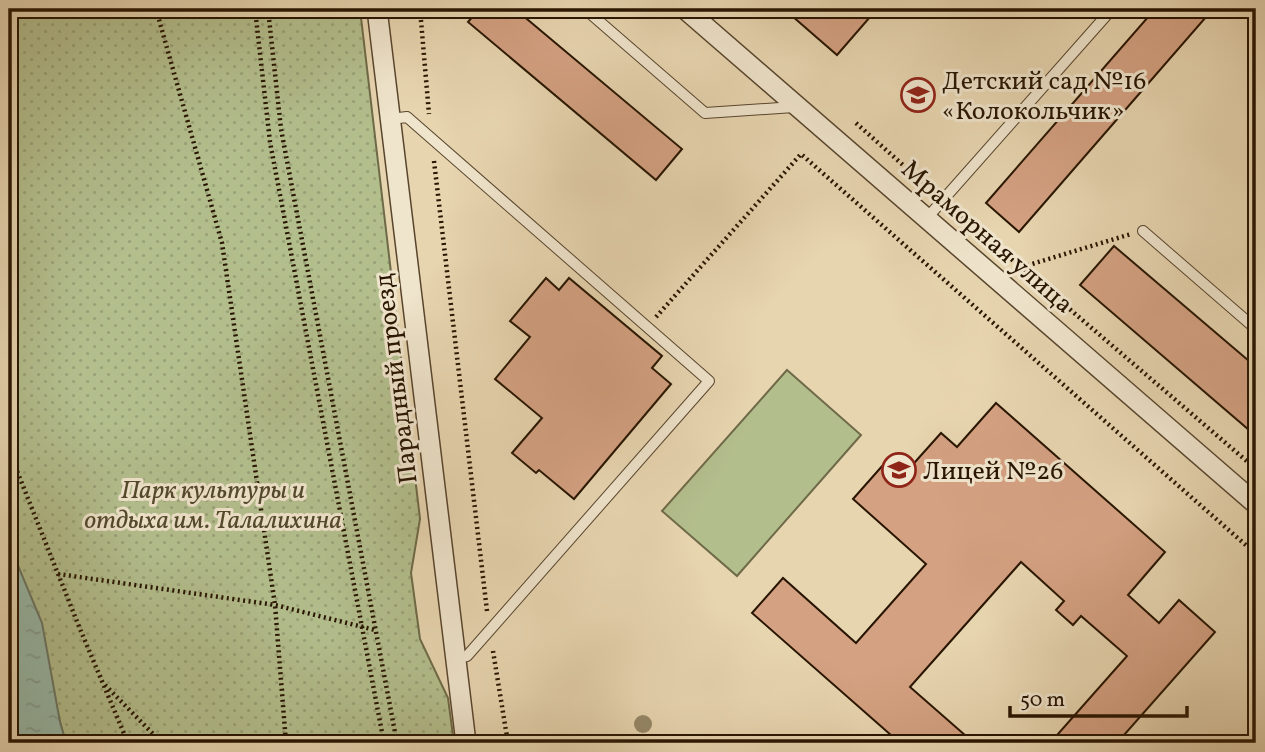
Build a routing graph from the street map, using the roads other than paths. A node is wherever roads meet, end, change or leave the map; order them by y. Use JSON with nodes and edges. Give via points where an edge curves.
{"nodes":[{"id":1,"x":377,"y":9,"type":"edge"},
{"id":2,"x":585,"y":9,"type":"edge"},
{"id":3,"x":685,"y":9,"type":"edge"},
{"id":4,"x":1112,"y":9,"type":"edge"},
{"id":5,"x":798,"y":107,"type":"junction"},
{"id":6,"x":390,"y":119,"type":"junction"},
{"id":7,"x":927,"y":218,"type":"junction"},
{"id":8,"x":1143,"y":231,"type":"road end"},
{"id":9,"x":1256,"y":328,"type":"edge"},
{"id":10,"x":1256,"y":504,"type":"edge"},
{"id":11,"x":456,"y":658,"type":"junction"},
{"id":12,"x":466,"y":743,"type":"edge"}],
"edges":[{"from":1,"to":6,"type":"street","name":"Парадный проезд"},
{"from":2,"to":5,"type":"lane","via":[[705,113]]},
{"from":3,"to":5,"type":"street","name":"Мраморная улица"},
{"from":4,"to":7,"type":"lane"},
{"from":5,"to":7,"type":"street","name":"Мраморная улица"},
{"from":6,"to":11,"type":"street","name":"Парадный проезд"},
{"from":6,"to":11,"type":"lane","via":[[407,117],[709,381],[490,631],[467,656]]},
{"from":7,"to":10,"type":"street","name":"Мраморная улица"},
{"from":8,"to":9,"type":"lane"},
{"from":11,"to":12,"type":"street","name":"Парадный проезд"}]}
